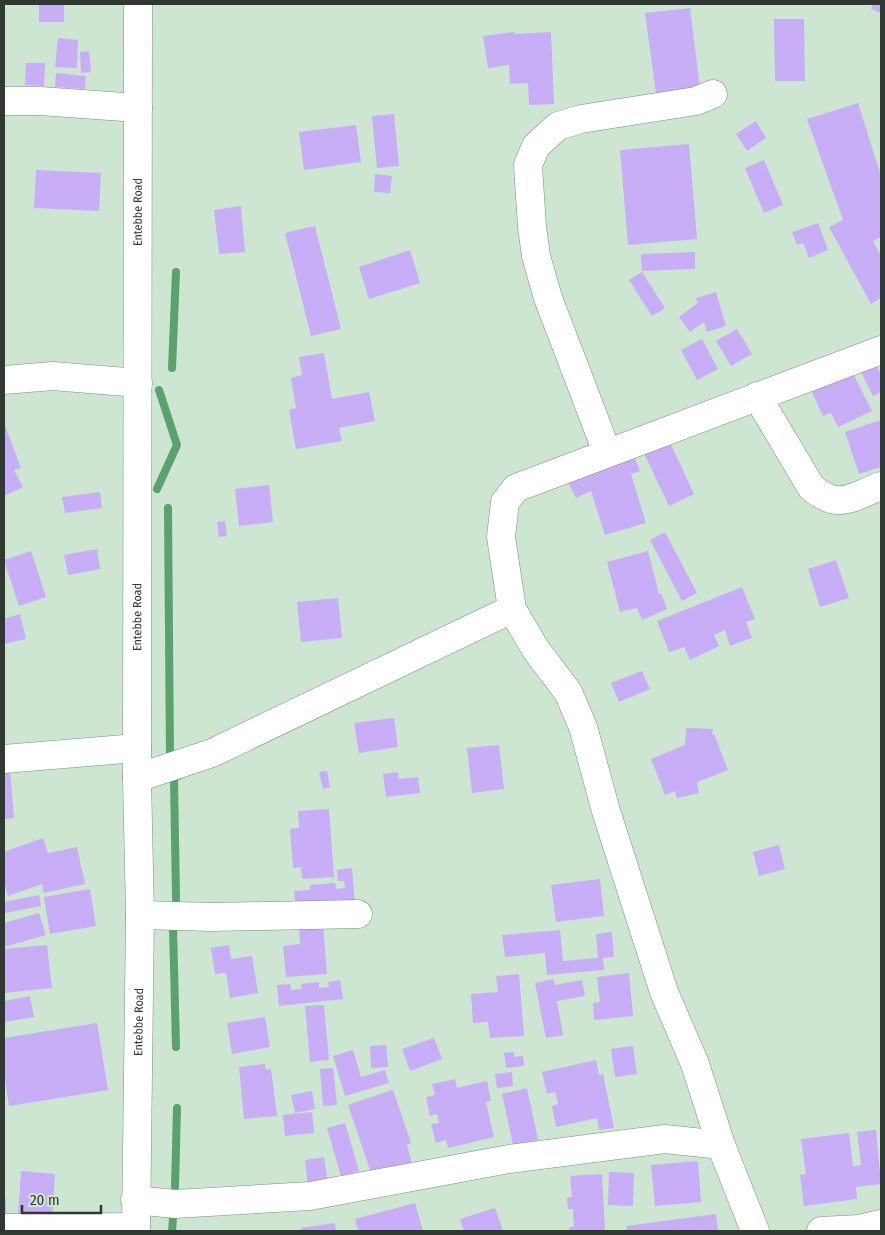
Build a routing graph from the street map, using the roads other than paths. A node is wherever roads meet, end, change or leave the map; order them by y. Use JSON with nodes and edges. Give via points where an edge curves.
{"nodes":[{"id":1,"x":138,"y":4,"type":"edge"},
{"id":2,"x":713,"y":94,"type":"dead end"},
{"id":3,"x":4,"y":101,"type":"edge"},
{"id":4,"x":138,"y":108,"type":"junction"},
{"id":5,"x":881,"y":350,"type":"edge"},
{"id":6,"x":4,"y":380,"type":"edge"},
{"id":7,"x":138,"y":383,"type":"junction"},
{"id":8,"x":757,"y":396,"type":"junction"},
{"id":9,"x":607,"y":452,"type":"junction"},
{"id":10,"x":881,"y":486,"type":"edge"},
{"id":11,"x":512,"y":608,"type":"junction"},
{"id":12,"x":137,"y":748,"type":"junction"},
{"id":13,"x":4,"y":759,"type":"edge"},
{"id":14,"x":137,"y":778,"type":"junction"},
{"id":15,"x":358,"y":914,"type":"dead end"},
{"id":16,"x":140,"y":915,"type":"junction"},
{"id":17,"x":721,"y":1145,"type":"junction"},
{"id":18,"x":135,"y":1200,"type":"junction"},
{"id":19,"x":881,"y":1224,"type":"edge"},
{"id":20,"x":4,"y":1228,"type":"edge"},
{"id":21,"x":135,"y":1229,"type":"edge"},
{"id":22,"x":755,"y":1231,"type":"edge"},
{"id":23,"x":821,"y":1231,"type":"edge"}],
"edges":[{"from":1,"to":4,"type":"street","name":"Entebbe Road"},
{"from":2,"to":9,"type":"street","via":[[696,101],[581,119],[558,126],[536,146],[528,165],[532,227],[541,273]]},
{"from":3,"to":4,"type":"street","via":[[40,100]]},
{"from":4,"to":7,"type":"street","name":"Entebbe Road"},
{"from":5,"to":8,"type":"street"},
{"from":6,"to":7,"type":"street","via":[[53,376]]},
{"from":7,"to":12,"type":"street","name":"Entebbe Road"},
{"from":8,"to":9,"type":"street"},
{"from":8,"to":10,"type":"street","via":[[811,487],[821,496],[839,501]]},
{"from":9,"to":11,"type":"street","via":[[516,488],[505,502],[501,538]]},
{"from":11,"to":14,"type":"street","via":[[212,753]]},
{"from":11,"to":17,"type":"street","via":[[536,650],[568,692],[583,727],[632,896],[664,992],[695,1064]]},
{"from":12,"to":13,"type":"street"},
{"from":12,"to":14,"type":"street","name":"Entebbe Road"},
{"from":14,"to":16,"type":"street","name":"Entebbe Road"},
{"from":15,"to":16,"type":"street"},
{"from":16,"to":18,"type":"street","name":"Entebbe Road"},
{"from":17,"to":18,"type":"street","via":[[665,1139],[509,1159],[310,1196],[176,1204]]},
{"from":17,"to":22,"type":"street"},
{"from":18,"to":21,"type":"street","name":"Entebbe Road"},
{"from":19,"to":23,"type":"street"},
{"from":20,"to":21,"type":"street"}]}
